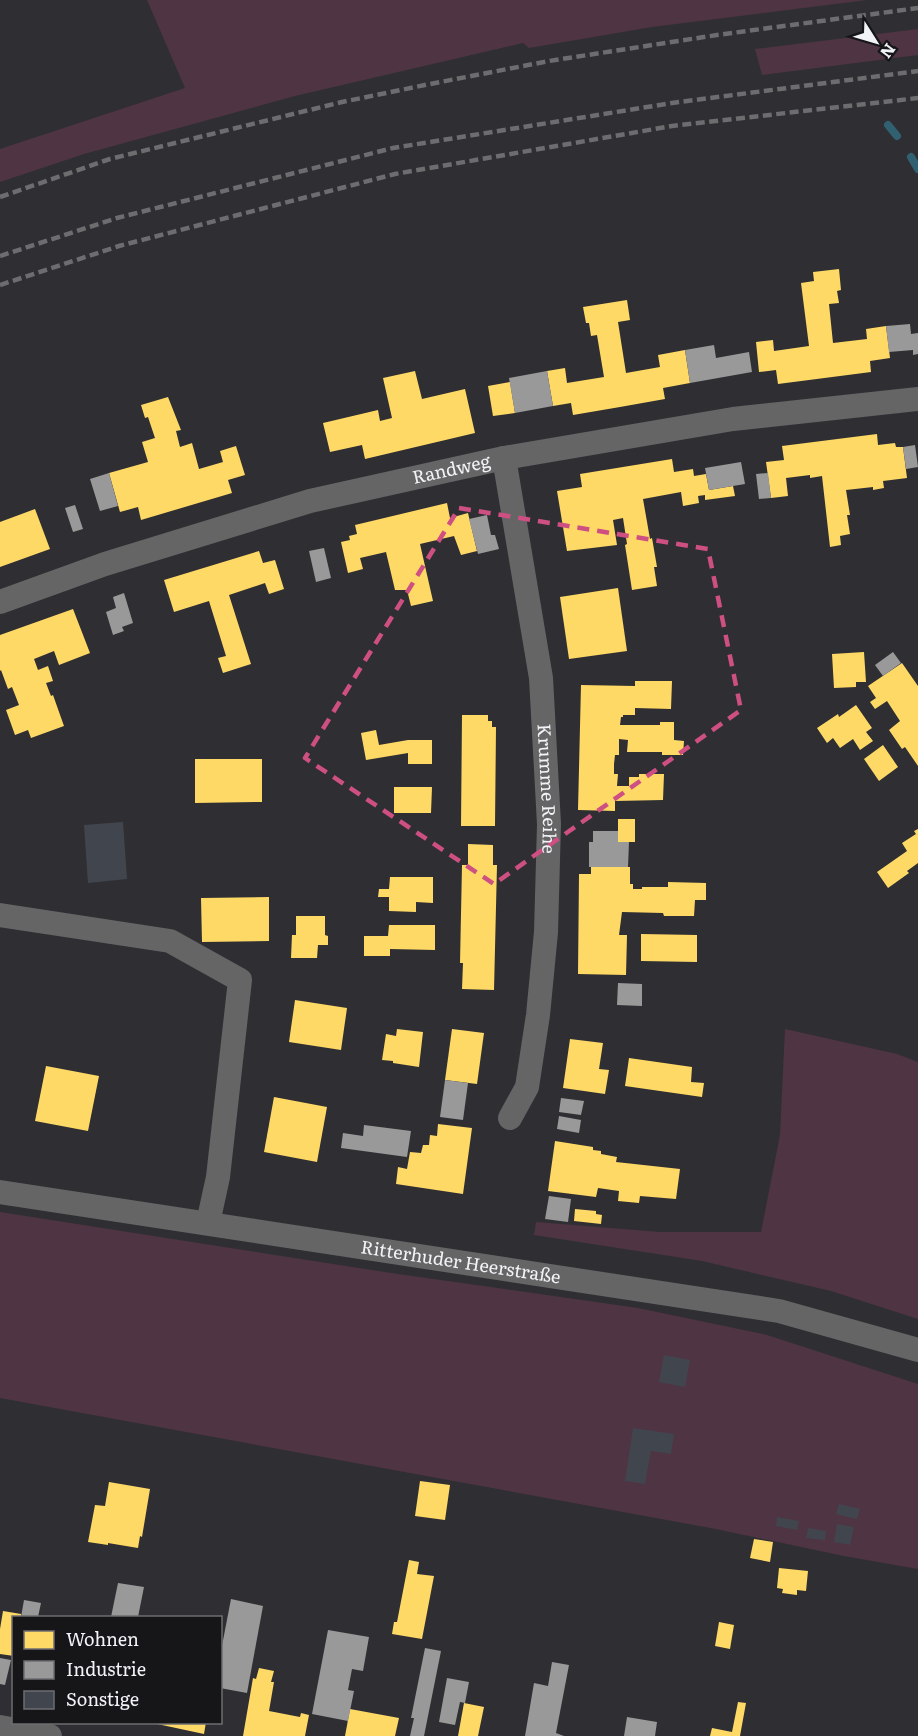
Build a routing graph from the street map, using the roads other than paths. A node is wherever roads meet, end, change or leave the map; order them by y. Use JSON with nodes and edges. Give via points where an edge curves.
{"nodes":[{"id":1,"x":918,"y":399,"type":"edge"},
{"id":2,"x":504,"y":458,"type":"junction"},
{"id":3,"x":0,"y":602,"type":"edge"},
{"id":4,"x":0,"y":915,"type":"edge"},
{"id":5,"x":510,"y":1118,"type":"dead end"},
{"id":6,"x":0,"y":1192,"type":"edge"},
{"id":7,"x":208,"y":1223,"type":"junction"},
{"id":8,"x":918,"y":1350,"type":"edge"},
{"id":9,"x":0,"y":1727,"type":"edge"},
{"id":10,"x":50,"y":1736,"type":"edge"}],
"edges":[{"from":1,"to":2,"type":"street","name":"Randweg","via":[[733,419]]},
{"from":2,"to":3,"type":"street","name":"Randweg","via":[[310,501],[105,564]]},
{"from":2,"to":5,"type":"street","name":"Krumme Reihe","via":[[541,678],[549,824],[546,932],[538,1015],[527,1087]]},
{"from":4,"to":7,"type":"street","via":[[170,941],[240,980],[218,1177]]},
{"from":6,"to":7,"type":"street","name":"Ritterhuder Heerstraße"},
{"from":7,"to":8,"type":"street","name":"Ritterhuder Heerstraße","via":[[779,1311]]},
{"from":9,"to":10,"type":"street"}]}
